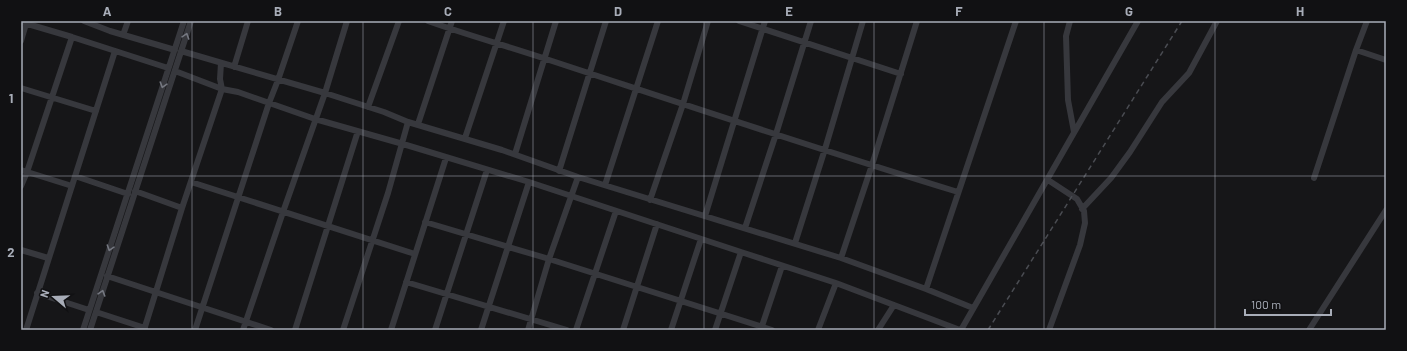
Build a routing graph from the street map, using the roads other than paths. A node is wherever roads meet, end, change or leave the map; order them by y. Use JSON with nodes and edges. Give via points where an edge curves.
{"nodes":[{"id":1,"x":84,"y":21,"type":"edge"},
{"id":2,"x":128,"y":21,"type":"edge"},
{"id":3,"x":184,"y":21,"type":"edge"},
{"id":4,"x":191,"y":21,"type":"edge"},
{"id":5,"x":248,"y":21,"type":"edge"},
{"id":6,"x":298,"y":21,"type":"edge"},
{"id":7,"x":347,"y":21,"type":"edge"},
{"id":8,"x":399,"y":21,"type":"edge"},
{"id":9,"x":428,"y":21,"type":"edge"},
{"id":10,"x":452,"y":21,"type":"edge"},
{"id":11,"x":504,"y":21,"type":"edge"},
{"id":12,"x":556,"y":21,"type":"edge"},
{"id":13,"x":606,"y":21,"type":"edge"},
{"id":14,"x":658,"y":21,"type":"edge"},
{"id":15,"x":708,"y":21,"type":"edge"},
{"id":16,"x":739,"y":21,"type":"edge"},
{"id":17,"x":765,"y":21,"type":"edge"},
{"id":18,"x":811,"y":21,"type":"edge"},
{"id":19,"x":863,"y":21,"type":"edge"},
{"id":20,"x":917,"y":21,"type":"edge"},
{"id":21,"x":1016,"y":21,"type":"edge"},
{"id":22,"x":1070,"y":21,"type":"edge"},
{"id":23,"x":1138,"y":21,"type":"edge"},
{"id":24,"x":1217,"y":21,"type":"edge"},
{"id":25,"x":1367,"y":21,"type":"edge"},
{"id":26,"x":24,"y":23,"type":"edge"},
{"id":27,"x":38,"y":24,"type":"edge"},
{"id":28,"x":449,"y":28,"type":"junction"},
{"id":29,"x":762,"y":29,"type":"junction"},
{"id":30,"x":123,"y":34,"type":"junction"},
{"id":31,"x":72,"y":37,"type":"junction"},
{"id":32,"x":21,"y":41,"type":"edge"},
{"id":33,"x":804,"y":42,"type":"junction"},
{"id":34,"x":497,"y":43,"type":"junction"},
{"id":35,"x":178,"y":50,"type":"junction"},
{"id":36,"x":1356,"y":50,"type":"junction"},
{"id":37,"x":115,"y":51,"type":"junction"},
{"id":38,"x":545,"y":58,"type":"junction"},
{"id":39,"x":851,"y":58,"type":"junction"},
{"id":40,"x":1386,"y":60,"type":"edge"},
{"id":41,"x":221,"y":63,"type":"junction"},
{"id":42,"x":234,"y":67,"type":"junction"},
{"id":43,"x":171,"y":69,"type":"junction"},
{"id":44,"x":590,"y":73,"type":"junction"},
{"id":45,"x":901,"y":74,"type":"junction"},
{"id":46,"x":278,"y":80,"type":"junction"},
{"id":47,"x":21,"y":88,"type":"edge"},
{"id":48,"x":222,"y":89,"type":"junction"},
{"id":49,"x":636,"y":89,"type":"junction"},
{"id":50,"x":325,"y":93,"type":"junction"},
{"id":51,"x":52,"y":98,"type":"junction"},
{"id":52,"x":269,"y":103,"type":"junction"},
{"id":53,"x":683,"y":104,"type":"junction"},
{"id":54,"x":368,"y":107,"type":"junction"},
{"id":55,"x":96,"y":111,"type":"junction"},
{"id":56,"x":315,"y":120,"type":"junction"},
{"id":57,"x":734,"y":120,"type":"junction"},
{"id":58,"x":408,"y":122,"type":"junction"},
{"id":59,"x":418,"y":124,"type":"junction"},
{"id":60,"x":358,"y":131,"type":"junction"},
{"id":61,"x":1074,"y":132,"type":"junction"},
{"id":62,"x":776,"y":134,"type":"junction"},
{"id":63,"x":464,"y":138,"type":"junction"},
{"id":64,"x":403,"y":144,"type":"junction"},
{"id":65,"x":825,"y":149,"type":"junction"},
{"id":66,"x":515,"y":154,"type":"junction"},
{"id":67,"x":446,"y":158,"type":"junction"},
{"id":68,"x":872,"y":166,"type":"junction"},
{"id":69,"x":487,"y":170,"type":"junction"},
{"id":70,"x":559,"y":170,"type":"junction"},
{"id":71,"x":24,"y":171,"type":"edge"},
{"id":72,"x":75,"y":176,"type":"junction"},
{"id":73,"x":578,"y":177,"type":"junction"},
{"id":74,"x":1314,"y":178,"type":"dead end"},
{"id":75,"x":1048,"y":180,"type":"junction"},
{"id":76,"x":191,"y":182,"type":"junction"},
{"id":77,"x":529,"y":182,"type":"junction"},
{"id":78,"x":21,"y":186,"type":"edge"},
{"id":79,"x":72,"y":186,"type":"junction"},
{"id":80,"x":605,"y":186,"type":"junction"},
{"id":81,"x":135,"y":191,"type":"junction"},
{"id":82,"x":958,"y":192,"type":"junction"},
{"id":83,"x":128,"y":194,"type":"junction"},
{"id":84,"x":571,"y":197,"type":"junction"},
{"id":85,"x":238,"y":198,"type":"junction"},
{"id":86,"x":650,"y":200,"type":"junction"},
{"id":87,"x":182,"y":208,"type":"junction"},
{"id":88,"x":1082,"y":209,"type":"junction"},
{"id":89,"x":1386,"y":210,"type":"edge"},
{"id":90,"x":616,"y":211,"type":"junction"},
{"id":91,"x":283,"y":212,"type":"junction"},
{"id":92,"x":705,"y":216,"type":"junction"},
{"id":93,"x":425,"y":222,"type":"junction"},
{"id":94,"x":657,"y":224,"type":"junction"},
{"id":95,"x":328,"y":225,"type":"junction"},
{"id":96,"x":745,"y":228,"type":"junction"},
{"id":97,"x":467,"y":234,"type":"junction"},
{"id":98,"x":700,"y":239,"type":"junction"},
{"id":99,"x":373,"y":240,"type":"junction"},
{"id":100,"x":795,"y":243,"type":"junction"},
{"id":101,"x":508,"y":247,"type":"junction"},
{"id":102,"x":21,"y":250,"type":"edge"},
{"id":103,"x":741,"y":252,"type":"junction"},
{"id":104,"x":415,"y":254,"type":"junction"},
{"id":105,"x":48,"y":258,"type":"junction"},
{"id":106,"x":841,"y":258,"type":"junction"},
{"id":107,"x":549,"y":259,"type":"junction"},
{"id":108,"x":782,"y":266,"type":"junction"},
{"id":109,"x":595,"y":273,"type":"junction"},
{"id":110,"x":107,"y":276,"type":"junction"},
{"id":111,"x":406,"y":282,"type":"junction"},
{"id":112,"x":836,"y":284,"type":"junction"},
{"id":113,"x":637,"y":287,"type":"junction"},
{"id":114,"x":926,"y":289,"type":"junction"},
{"id":115,"x":156,"y":292,"type":"junction"},
{"id":116,"x":38,"y":293,"type":"junction"},
{"id":117,"x":447,"y":294,"type":"junction"},
{"id":118,"x":680,"y":300,"type":"junction"},
{"id":119,"x":894,"y":305,"type":"junction"},
{"id":120,"x":489,"y":306,"type":"junction"},
{"id":121,"x":203,"y":307,"type":"junction"},
{"id":122,"x":973,"y":308,"type":"junction"},
{"id":123,"x":89,"y":310,"type":"junction"},
{"id":124,"x":96,"y":312,"type":"junction"},
{"id":125,"x":720,"y":314,"type":"junction"},
{"id":126,"x":531,"y":319,"type":"junction"},
{"id":127,"x":246,"y":321,"type":"junction"},
{"id":128,"x":762,"y":328,"type":"edge"},
{"id":129,"x":145,"y":329,"type":"edge"},
{"id":130,"x":26,"y":330,"type":"edge"},
{"id":131,"x":83,"y":330,"type":"edge"},
{"id":132,"x":90,"y":330,"type":"edge"},
{"id":133,"x":196,"y":330,"type":"edge"},
{"id":134,"x":243,"y":330,"type":"edge"},
{"id":135,"x":271,"y":330,"type":"edge"},
{"id":136,"x":295,"y":330,"type":"edge"},
{"id":137,"x":343,"y":330,"type":"edge"},
{"id":138,"x":391,"y":330,"type":"edge"},
{"id":139,"x":435,"y":330,"type":"edge"},
{"id":140,"x":481,"y":330,"type":"edge"},
{"id":141,"x":528,"y":330,"type":"edge"},
{"id":142,"x":567,"y":330,"type":"edge"},
{"id":143,"x":576,"y":330,"type":"edge"},
{"id":144,"x":623,"y":330,"type":"edge"},
{"id":145,"x":671,"y":330,"type":"edge"},
{"id":146,"x":715,"y":330,"type":"edge"},
{"id":147,"x":772,"y":330,"type":"edge"},
{"id":148,"x":818,"y":330,"type":"edge"},
{"id":149,"x":878,"y":330,"type":"edge"},
{"id":150,"x":961,"y":330,"type":"edge"},
{"id":151,"x":1049,"y":330,"type":"edge"},
{"id":152,"x":1309,"y":330,"type":"edge"}],
"edges":[{"from":1,"to":30,"type":"street"},
{"from":2,"to":30,"type":"street"},
{"from":3,"to":35,"type":"street"},
{"from":35,"to":4,"type":"street","one_way":true},
{"from":5,"to":42,"type":"street"},
{"from":6,"to":46,"type":"street"},
{"from":7,"to":50,"type":"street"},
{"from":8,"to":54,"type":"street"},
{"from":9,"to":28,"type":"street"},
{"from":10,"to":28,"type":"street"},
{"from":11,"to":34,"type":"street"},
{"from":12,"to":38,"type":"street"},
{"from":13,"to":44,"type":"street"},
{"from":14,"to":49,"type":"street"},
{"from":15,"to":53,"type":"street"},
{"from":16,"to":29,"type":"street"},
{"from":17,"to":29,"type":"street"},
{"from":18,"to":33,"type":"street"},
{"from":19,"to":39,"type":"street"},
{"from":20,"to":45,"type":"street"},
{"from":21,"to":82,"type":"street"},
{"from":22,"to":61,"type":"street","via":[[1066,36],[1068,100]]},
{"from":23,"to":61,"type":"street"},
{"from":24,"to":88,"type":"street","via":[[1189,73],[1162,102],[1111,178]]},
{"from":25,"to":36,"type":"street"},
{"from":26,"to":27,"type":"street"},
{"from":26,"to":32,"type":"street"},
{"from":27,"to":31,"type":"street"},
{"from":28,"to":34,"type":"street"},
{"from":28,"to":59,"type":"street"},
{"from":29,"to":33,"type":"street"},
{"from":29,"to":57,"type":"street"},
{"from":30,"to":35,"type":"street"},
{"from":31,"to":37,"type":"street"},
{"from":31,"to":51,"type":"street"},
{"from":33,"to":39,"type":"street"},
{"from":33,"to":62,"type":"street"},
{"from":34,"to":38,"type":"street"},
{"from":34,"to":63,"type":"street"},
{"from":35,"to":41,"type":"street"},
{"from":35,"to":43,"type":"street"},
{"from":36,"to":40,"type":"street"},
{"from":36,"to":74,"type":"street"},
{"from":37,"to":43,"type":"street"},
{"from":37,"to":55,"type":"street"},
{"from":38,"to":44,"type":"street"},
{"from":38,"to":66,"type":"street"},
{"from":39,"to":45,"type":"street"},
{"from":39,"to":65,"type":"street"},
{"from":41,"to":42,"type":"street"},
{"from":41,"to":48,"type":"street"},
{"from":42,"to":46,"type":"street"},
{"from":43,"to":48,"type":"street"},
{"from":43,"to":81,"type":"street"},
{"from":43,"to":83,"type":"street","one_way":true},
{"from":44,"to":49,"type":"street"},
{"from":44,"to":70,"type":"street"},
{"from":45,"to":68,"type":"street"},
{"from":46,"to":50,"type":"street"},
{"from":46,"to":52,"type":"street"},
{"from":47,"to":51,"type":"street"},
{"from":48,"to":52,"type":"street"},
{"from":48,"to":76,"type":"street"},
{"from":49,"to":53,"type":"street"},
{"from":49,"to":80,"type":"street"},
{"from":50,"to":54,"type":"street"},
{"from":50,"to":56,"type":"street"},
{"from":51,"to":55,"type":"street"},
{"from":51,"to":71,"type":"street"},
{"from":52,"to":56,"type":"street"},
{"from":52,"to":85,"type":"street"},
{"from":53,"to":57,"type":"street"},
{"from":53,"to":86,"type":"street"},
{"from":54,"to":58,"type":"street"},
{"from":55,"to":72,"type":"street"},
{"from":56,"to":60,"type":"street"},
{"from":56,"to":91,"type":"street"},
{"from":57,"to":62,"type":"street"},
{"from":57,"to":92,"type":"street"},
{"from":58,"to":59,"type":"street"},
{"from":58,"to":64,"type":"street"},
{"from":59,"to":63,"type":"street"},
{"from":60,"to":64,"type":"street"},
{"from":60,"to":95,"type":"street"},
{"from":61,"to":75,"type":"street"},
{"from":62,"to":65,"type":"street"},
{"from":62,"to":96,"type":"street"},
{"from":63,"to":66,"type":"street"},
{"from":64,"to":67,"type":"street"},
{"from":64,"to":99,"type":"street"},
{"from":65,"to":68,"type":"street"},
{"from":65,"to":100,"type":"street"},
{"from":66,"to":70,"type":"street"},
{"from":67,"to":69,"type":"street"},
{"from":67,"to":93,"type":"street"},
{"from":68,"to":82,"type":"street"},
{"from":68,"to":106,"type":"street"},
{"from":69,"to":77,"type":"street"},
{"from":69,"to":97,"type":"street"},
{"from":70,"to":73,"type":"street"},
{"from":71,"to":78,"type":"street"},
{"from":71,"to":79,"type":"street"},
{"from":72,"to":79,"type":"street"},
{"from":72,"to":83,"type":"street"},
{"from":73,"to":80,"type":"street"},
{"from":73,"to":84,"type":"street"},
{"from":75,"to":88,"type":"street","via":[[1077,199]]},
{"from":75,"to":122,"type":"street"},
{"from":76,"to":85,"type":"street"},
{"from":76,"to":87,"type":"street"},
{"from":77,"to":84,"type":"street"},
{"from":77,"to":101,"type":"street"},
{"from":79,"to":105,"type":"street"},
{"from":80,"to":86,"type":"street"},
{"from":81,"to":87,"type":"street"},
{"from":81,"to":110,"type":"street"},
{"from":82,"to":114,"type":"street"},
{"from":83,"to":123,"type":"street","one_way":true},
{"from":84,"to":90,"type":"street"},
{"from":84,"to":107,"type":"street"},
{"from":85,"to":91,"type":"street"},
{"from":85,"to":121,"type":"street"},
{"from":86,"to":92,"type":"street"},
{"from":87,"to":115,"type":"street"},
{"from":88,"to":151,"type":"street","via":[[1085,223],[1080,245]]},
{"from":89,"to":152,"type":"street"},
{"from":90,"to":94,"type":"street"},
{"from":90,"to":109,"type":"street"},
{"from":91,"to":95,"type":"street"},
{"from":91,"to":127,"type":"street"},
{"from":92,"to":96,"type":"street"},
{"from":93,"to":97,"type":"street"},
{"from":93,"to":104,"type":"street"},
{"from":94,"to":98,"type":"street"},
{"from":94,"to":113,"type":"street"},
{"from":95,"to":99,"type":"street"},
{"from":95,"to":136,"type":"street"},
{"from":96,"to":100,"type":"street"},
{"from":97,"to":101,"type":"street"},
{"from":97,"to":117,"type":"street"},
{"from":98,"to":103,"type":"street"},
{"from":98,"to":118,"type":"street"},
{"from":99,"to":104,"type":"street"},
{"from":99,"to":137,"type":"street"},
{"from":100,"to":106,"type":"street"},
{"from":101,"to":107,"type":"street"},
{"from":101,"to":120,"type":"street"},
{"from":102,"to":105,"type":"street"},
{"from":103,"to":108,"type":"street"},
{"from":103,"to":125,"type":"street"},
{"from":104,"to":111,"type":"street"},
{"from":105,"to":116,"type":"street"},
{"from":106,"to":114,"type":"street"},
{"from":107,"to":109,"type":"street"},
{"from":107,"to":126,"type":"street"},
{"from":108,"to":112,"type":"street"},
{"from":108,"to":128,"type":"street"},
{"from":109,"to":113,"type":"street"},
{"from":109,"to":143,"type":"street"},
{"from":110,"to":115,"type":"street"},
{"from":124,"to":110,"type":"street","one_way":true},
{"from":111,"to":117,"type":"street"},
{"from":111,"to":138,"type":"street"},
{"from":112,"to":119,"type":"street"},
{"from":112,"to":148,"type":"street"},
{"from":113,"to":118,"type":"street"},
{"from":113,"to":144,"type":"street"},
{"from":114,"to":122,"type":"street"},
{"from":115,"to":121,"type":"street"},
{"from":115,"to":129,"type":"street"},
{"from":116,"to":123,"type":"street"},
{"from":116,"to":130,"type":"street"},
{"from":117,"to":120,"type":"street"},
{"from":117,"to":139,"type":"street"},
{"from":118,"to":125,"type":"street"},
{"from":118,"to":145,"type":"street"},
{"from":119,"to":149,"type":"street"},
{"from":119,"to":150,"type":"street"},
{"from":120,"to":126,"type":"street"},
{"from":120,"to":140,"type":"street"},
{"from":121,"to":127,"type":"street"},
{"from":121,"to":133,"type":"street"},
{"from":122,"to":150,"type":"street"},
{"from":123,"to":131,"type":"street"},
{"from":124,"to":129,"type":"street"},
{"from":124,"to":132,"type":"street"},
{"from":125,"to":128,"type":"street"},
{"from":125,"to":146,"type":"street"},
{"from":126,"to":141,"type":"street"},
{"from":126,"to":142,"type":"street"},
{"from":127,"to":134,"type":"street"},
{"from":127,"to":135,"type":"street"},
{"from":128,"to":147,"type":"street"}]}
